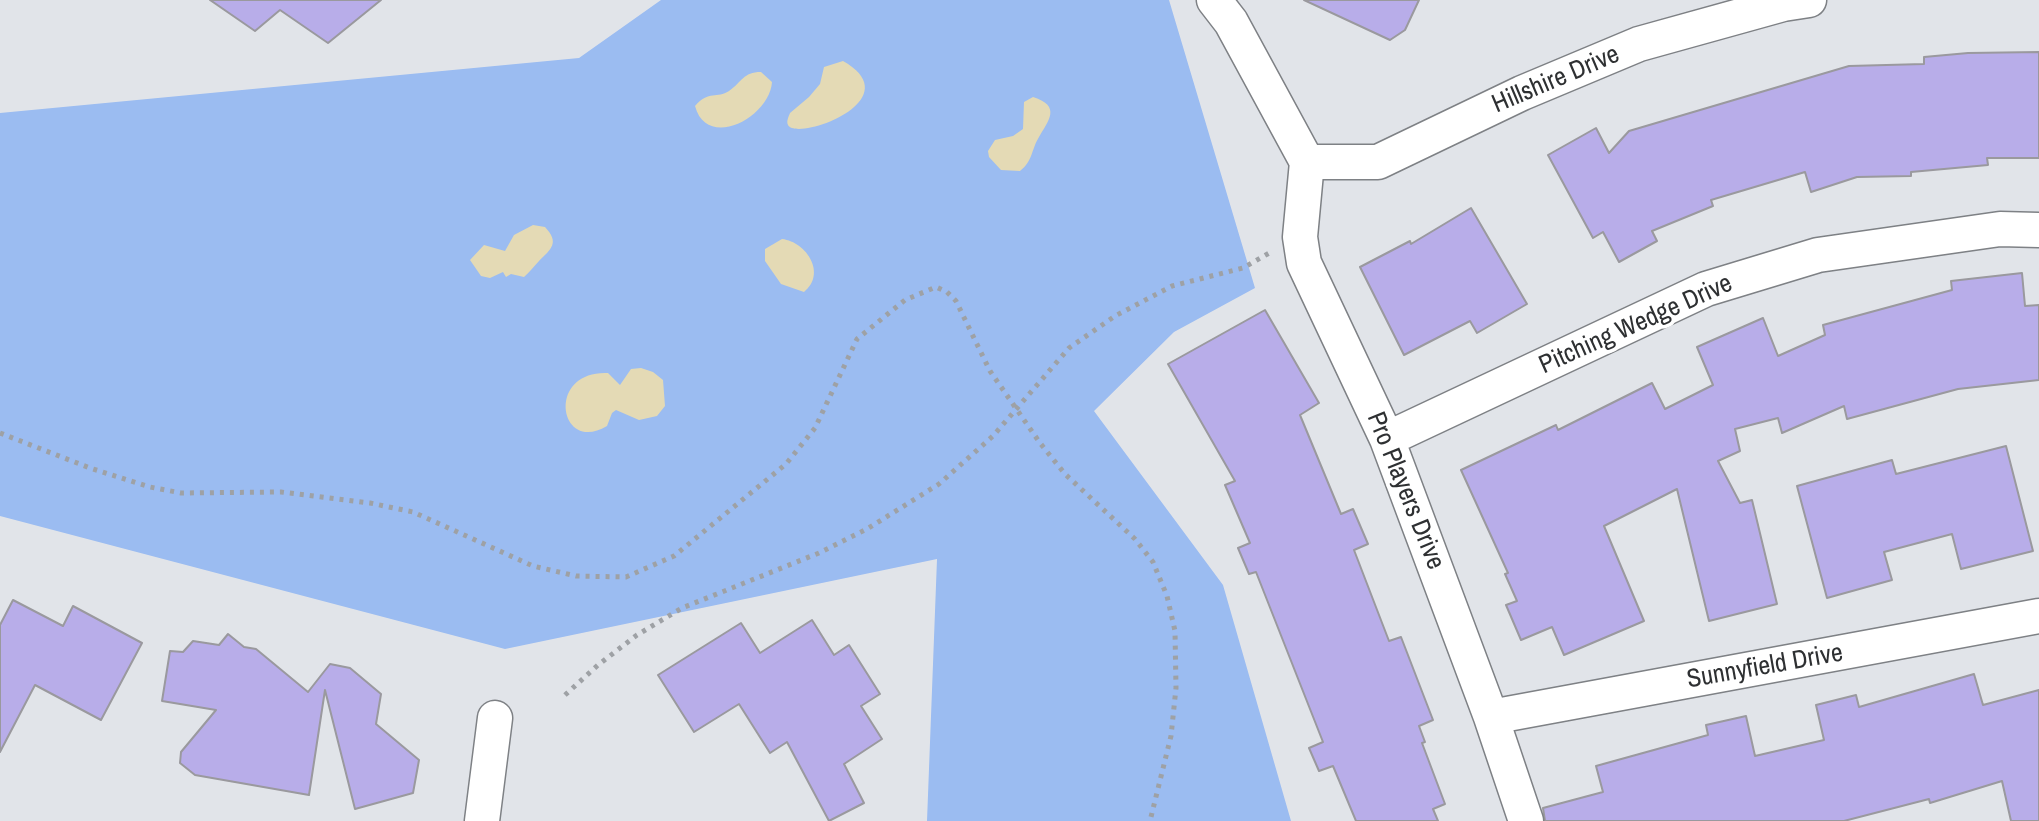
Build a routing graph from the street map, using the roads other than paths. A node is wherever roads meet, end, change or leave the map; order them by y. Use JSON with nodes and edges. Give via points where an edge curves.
{"nodes":[{"id":1,"x":1214,"y":0,"type":"edge"},
{"id":2,"x":1809,"y":0,"type":"edge"},
{"id":3,"x":1307,"y":162,"type":"junction"},
{"id":4,"x":2039,"y":230,"type":"edge"},
{"id":5,"x":1387,"y":439,"type":"junction"},
{"id":6,"x":2039,"y":616,"type":"edge"},
{"id":7,"x":1491,"y":717,"type":"junction"},
{"id":8,"x":495,"y":718,"type":"dead end"},
{"id":9,"x":482,"y":821,"type":"edge"},
{"id":10,"x":1526,"y":821,"type":"edge"}],
"edges":[{"from":1,"to":3,"type":"street"},
{"from":2,"to":3,"type":"street","name":"Hillshire Drive","via":[[1639,44],[1378,162]]},
{"from":3,"to":5,"type":"street","name":"Pro Players Drive","via":[[1300,237],[1304,263]]},
{"from":4,"to":5,"type":"street","name":"Pitching Wedge Drive","via":[[2000,229],[1818,255],[1706,289]]},
{"from":5,"to":7,"type":"street","name":"Pro Players Drive"},
{"from":6,"to":7,"type":"street","name":"Sunnyfield Drive"},
{"from":7,"to":10,"type":"street","name":"Pro Players Drive"},
{"from":8,"to":9,"type":"street"}]}
